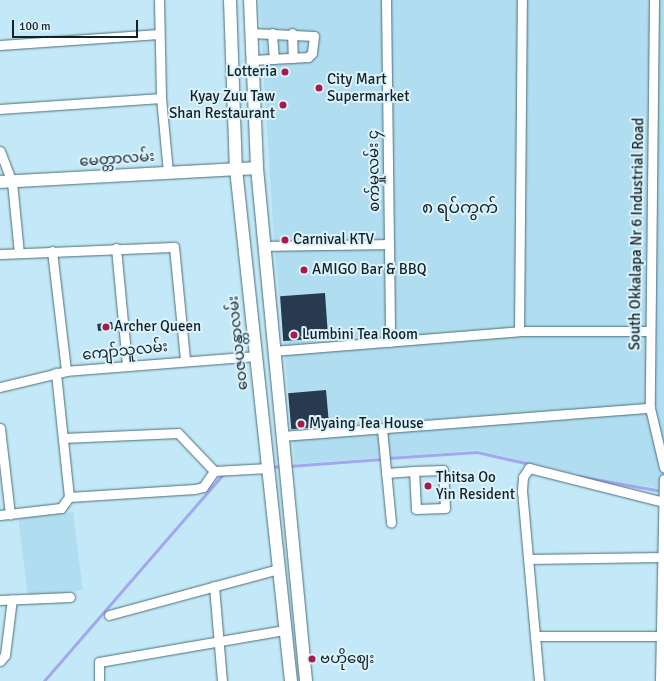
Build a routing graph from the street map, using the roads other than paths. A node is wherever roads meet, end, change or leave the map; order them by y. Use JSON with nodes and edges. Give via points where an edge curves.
{"nodes":[{"id":1,"x":159,"y":0,"type":"edge"},
{"id":2,"x":230,"y":0,"type":"edge"},
{"id":3,"x":250,"y":0,"type":"edge"},
{"id":4,"x":386,"y":0,"type":"edge"},
{"id":5,"x":522,"y":0,"type":"edge"},
{"id":6,"x":654,"y":0,"type":"edge"},
{"id":7,"x":251,"y":33,"type":"junction"},
{"id":8,"x":272,"y":33,"type":"junction"},
{"id":9,"x":292,"y":33,"type":"junction"},
{"id":10,"x":159,"y":34,"type":"junction"},
{"id":11,"x":0,"y":46,"type":"edge"},
{"id":12,"x":293,"y":58,"type":"junction"},
{"id":13,"x":274,"y":59,"type":"junction"},
{"id":14,"x":252,"y":60,"type":"junction"},
{"id":15,"x":161,"y":98,"type":"junction"},
{"id":16,"x":0,"y":109,"type":"edge"},
{"id":17,"x":0,"y":151,"type":"edge"},
{"id":18,"x":256,"y":168,"type":"junction"},
{"id":19,"x":236,"y":169,"type":"junction"},
{"id":20,"x":168,"y":172,"type":"junction"},
{"id":21,"x":6,"y":182,"type":"edge"},
{"id":22,"x":389,"y":244,"type":"junction"},
{"id":23,"x":263,"y":246,"type":"junction"},
{"id":24,"x":116,"y":248,"type":"junction"},
{"id":25,"x":52,"y":251,"type":"junction"},
{"id":26,"x":19,"y":253,"type":"junction"},
{"id":27,"x":0,"y":254,"type":"edge"},
{"id":28,"x":519,"y":331,"type":"junction"},
{"id":29,"x":650,"y":331,"type":"junction"},
{"id":30,"x":390,"y":342,"type":"junction"},
{"id":31,"x":273,"y":351,"type":"junction"},
{"id":32,"x":255,"y":356,"type":"junction"},
{"id":33,"x":185,"y":359,"type":"junction"},
{"id":34,"x":127,"y":364,"type":"junction"},
{"id":35,"x":66,"y":371,"type":"junction"},
{"id":36,"x":56,"y":373,"type":"junction"},
{"id":37,"x":0,"y":387,"type":"edge"},
{"id":38,"x":650,"y":408,"type":"junction"},
{"id":39,"x":0,"y":428,"type":"edge"},
{"id":40,"x":382,"y":429,"type":"junction"},
{"id":41,"x":282,"y":436,"type":"junction"},
{"id":42,"x":63,"y":438,"type":"junction"},
{"id":43,"x":664,"y":467,"type":"edge"},
{"id":44,"x":268,"y":468,"type":"junction"},
{"id":45,"x":214,"y":471,"type":"junction"},
{"id":46,"x":414,"y":471,"type":"junction"},
{"id":47,"x":386,"y":473,"type":"junction"},
{"id":48,"x":664,"y":479,"type":"edge"},
{"id":49,"x":70,"y":497,"type":"junction"},
{"id":50,"x":663,"y":502,"type":"edge"},
{"id":51,"x":10,"y":514,"type":"junction"},
{"id":52,"x":0,"y":515,"type":"edge"},
{"id":53,"x":392,"y":523,"type":"dead end"},
{"id":54,"x":292,"y":535,"type":"junction"},
{"id":55,"x":274,"y":536,"type":"junction"},
{"id":56,"x":663,"y":557,"type":"edge"},
{"id":57,"x":528,"y":559,"type":"junction"},
{"id":58,"x":278,"y":569,"type":"junction"},
{"id":59,"x":214,"y":586,"type":"junction"},
{"id":60,"x":70,"y":597,"type":"dead end"},
{"id":61,"x":12,"y":599,"type":"junction"},
{"id":62,"x":0,"y":600,"type":"edge"},
{"id":63,"x":109,"y":615,"type":"dead end"},
{"id":64,"x":284,"y":630,"type":"junction"},
{"id":65,"x":535,"y":636,"type":"junction"},
{"id":66,"x":661,"y":636,"type":"junction"},
{"id":67,"x":220,"y":641,"type":"junction"},
{"id":68,"x":0,"y":661,"type":"edge"},
{"id":69,"x":99,"y":681,"type":"edge"},
{"id":70,"x":222,"y":681,"type":"edge"},
{"id":71,"x":291,"y":681,"type":"edge"},
{"id":72,"x":306,"y":681,"type":"edge"},
{"id":73,"x":539,"y":681,"type":"edge"},
{"id":74,"x":660,"y":681,"type":"edge"}],
"edges":[{"from":1,"to":10,"type":"street"},
{"from":2,"to":19,"type":"main road","name":"ဝေဇယန္တာလမ်း"},
{"from":3,"to":7,"type":"main road"},
{"from":4,"to":22,"type":"street","name":"စက်မှုလမ်း ၄"},
{"from":5,"to":28,"type":"street"},
{"from":6,"to":29,"type":"street","name":"South Okkalapa Nr 6 Industrial Road"},
{"from":7,"to":8,"type":"street"},
{"from":7,"to":14,"type":"main road"},
{"from":8,"to":9,"type":"street"},
{"from":8,"to":13,"type":"street"},
{"from":9,"to":12,"type":"street"},
{"from":9,"to":12,"type":"street","via":[[314,36],[311,56]]},
{"from":10,"to":11,"type":"street"},
{"from":10,"to":15,"type":"street"},
{"from":12,"to":13,"type":"street"},
{"from":13,"to":14,"type":"street"},
{"from":14,"to":18,"type":"main road"},
{"from":15,"to":16,"type":"street"},
{"from":15,"to":20,"type":"street"},
{"from":17,"to":21,"type":"street"},
{"from":18,"to":19,"type":"main road","name":"မေတ္တာလမ်း"},
{"from":18,"to":23,"type":"main road"},
{"from":19,"to":20,"type":"main road","name":"မေတ္တာလမ်း"},
{"from":19,"to":32,"type":"main road","name":"ဝေဇယန္တာလမ်း"},
{"from":20,"to":21,"type":"main road","name":"မေတ္တာလမ်း"},
{"from":21,"to":26,"type":"street"},
{"from":22,"to":23,"type":"street"},
{"from":22,"to":30,"type":"street","name":"စက်မှုလမ်း ၄"},
{"from":23,"to":31,"type":"main road"},
{"from":24,"to":25,"type":"street"},
{"from":24,"to":33,"type":"street","via":[[174,247]]},
{"from":24,"to":34,"type":"street"},
{"from":25,"to":26,"type":"street"},
{"from":25,"to":35,"type":"street"},
{"from":26,"to":27,"type":"street"},
{"from":28,"to":29,"type":"street"},
{"from":28,"to":30,"type":"street"},
{"from":29,"to":38,"type":"street","name":"South Okkalapa Nr 6 Industrial Road"},
{"from":30,"to":31,"type":"street"},
{"from":31,"to":41,"type":"main road"},
{"from":32,"to":33,"type":"street","name":"ကျော်သူလမ်း"},
{"from":32,"to":44,"type":"main road","name":"ဝေဇယန္တာလမ်း"},
{"from":33,"to":34,"type":"street","name":"ကျော်သူလမ်း"},
{"from":34,"to":35,"type":"street","name":"ကျော်သူလမ်း"},
{"from":35,"to":36,"type":"street","name":"ကျော်သူလမ်း"},
{"from":36,"to":37,"type":"street","name":"ကျော်သူလမ်း"},
{"from":36,"to":42,"type":"street"},
{"from":38,"to":40,"type":"street"},
{"from":38,"to":43,"type":"street","name":"South Okkalapa Nr 6 Industrial Road"},
{"from":39,"to":51,"type":"street"},
{"from":40,"to":41,"type":"street"},
{"from":40,"to":47,"type":"street"},
{"from":41,"to":54,"type":"main road"},
{"from":42,"to":45,"type":"street","via":[[178,433]]},
{"from":42,"to":49,"type":"street"},
{"from":44,"to":45,"type":"street"},
{"from":44,"to":55,"type":"main road","name":"ဝေဇယန္တာလမ်း"},
{"from":45,"to":49,"type":"street","via":[[203,486],[195,489]]},
{"from":46,"to":46,"type":"street","via":[[443,470],[445,508],[416,509]]},
{"from":46,"to":47,"type":"street"},
{"from":47,"to":53,"type":"street"},
{"from":48,"to":50,"type":"street"},
{"from":49,"to":51,"type":"street","via":[[61,508]]},
{"from":50,"to":56,"type":"street"},
{"from":50,"to":57,"type":"street","via":[[529,468],[523,477],[522,492]]},
{"from":51,"to":52,"type":"street"},
{"from":54,"to":55,"type":"main road"},
{"from":54,"to":72,"type":"main road"},
{"from":55,"to":58,"type":"main road","name":"ဝေဇယန္တာလမ်း"},
{"from":56,"to":57,"type":"street"},
{"from":56,"to":66,"type":"street"},
{"from":57,"to":65,"type":"street"},
{"from":58,"to":59,"type":"street"},
{"from":58,"to":64,"type":"main road","name":"ဝေဇယန္တာလမ်း"},
{"from":59,"to":63,"type":"street"},
{"from":59,"to":67,"type":"street"},
{"from":60,"to":61,"type":"street"},
{"from":61,"to":62,"type":"street"},
{"from":61,"to":68,"type":"street","via":[[5,654]]},
{"from":64,"to":67,"type":"street"},
{"from":64,"to":71,"type":"main road","name":"ဝေဇယန္တာလမ်း"},
{"from":65,"to":66,"type":"street"},
{"from":65,"to":73,"type":"street"},
{"from":66,"to":74,"type":"street"},
{"from":67,"to":69,"type":"street","via":[[99,662]]},
{"from":67,"to":70,"type":"street"}]}
